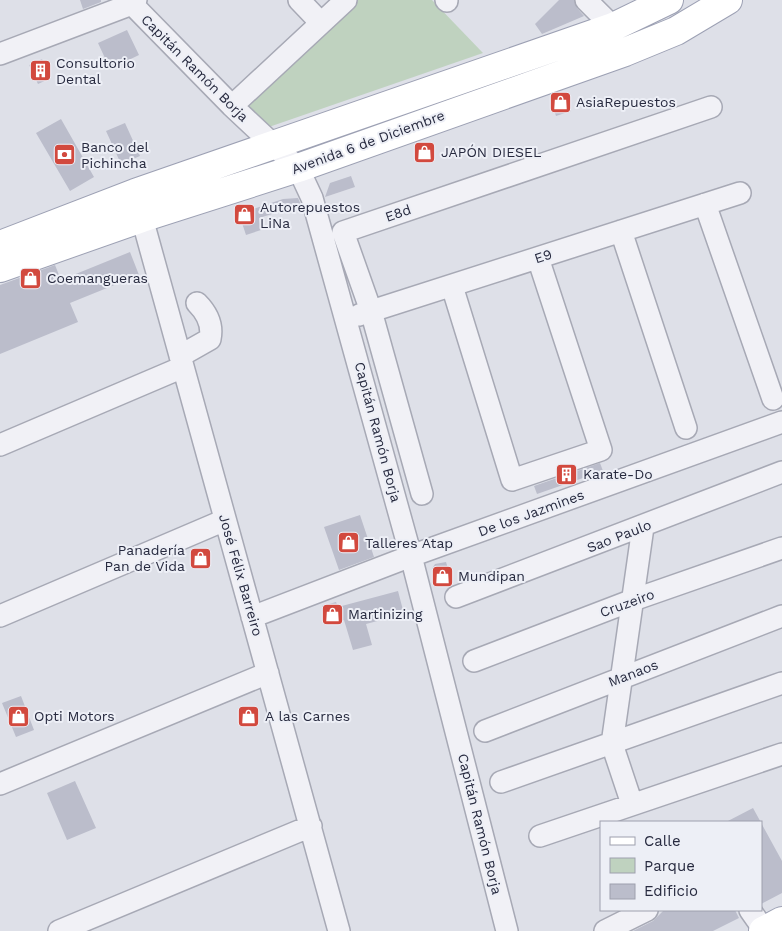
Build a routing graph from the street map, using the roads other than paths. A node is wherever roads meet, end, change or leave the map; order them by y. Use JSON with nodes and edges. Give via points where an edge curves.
{"nodes":[{"id":1,"x":299,"y":0,"type":"edge"},
{"id":2,"x":346,"y":0,"type":"edge"},
{"id":3,"x":586,"y":0,"type":"edge"},
{"id":4,"x":669,"y":0,"type":"edge"},
{"id":5,"x":728,"y":0,"type":"edge"},
{"id":6,"x":132,"y":1,"type":"edge"},
{"id":7,"x":321,"y":23,"type":"junction"},
{"id":8,"x":613,"y":27,"type":"junction"},
{"id":9,"x":0,"y":54,"type":"edge"},
{"id":10,"x":232,"y":106,"type":"junction"},
{"id":11,"x":711,"y":108,"type":"dead end"},
{"id":12,"x":273,"y":145,"type":"junction"},
{"id":13,"x":298,"y":168,"type":"junction"},
{"id":14,"x":740,"y":193,"type":"dead end"},
{"id":15,"x":705,"y":204,"type":"junction"},
{"id":16,"x":142,"y":218,"type":"junction"},
{"id":17,"x":621,"y":231,"type":"junction"},
{"id":18,"x":0,"y":245,"type":"edge"},
{"id":19,"x":538,"y":258,"type":"junction"},
{"id":20,"x":0,"y":268,"type":"edge"},
{"id":21,"x":452,"y":286,"type":"junction"},
{"id":22,"x":197,"y":303,"type":"dead end"},
{"id":23,"x":371,"y":312,"type":"junction"},
{"id":24,"x":347,"y":319,"type":"junction"},
{"id":25,"x":182,"y":361,"type":"junction"},
{"id":26,"x":773,"y":399,"type":"dead end"},
{"id":27,"x":782,"y":422,"type":"edge"},
{"id":28,"x":686,"y":428,"type":"dead end"},
{"id":29,"x":0,"y":445,"type":"edge"},
{"id":30,"x":782,"y":472,"type":"edge"},
{"id":31,"x":422,"y":494,"type":"dead end"},
{"id":32,"x":225,"y":520,"type":"junction"},
{"id":33,"x":643,"y":527,"type":"junction"},
{"id":34,"x":782,"y":548,"type":"edge"},
{"id":35,"x":411,"y":556,"type":"junction"},
{"id":36,"x":456,"y":598,"type":"dead end"},
{"id":37,"x":633,"y":600,"type":"junction"},
{"id":38,"x":0,"y":616,"type":"edge"},
{"id":39,"x":782,"y":616,"type":"edge"},
{"id":40,"x":252,"y":617,"type":"junction"},
{"id":41,"x":474,"y":662,"type":"dead end"},
{"id":42,"x":268,"y":673,"type":"junction"},
{"id":43,"x":620,"y":678,"type":"junction"},
{"id":44,"x":782,"y":683,"type":"edge"},
{"id":45,"x":485,"y":731,"type":"dead end"},
{"id":46,"x":612,"y":744,"type":"junction"},
{"id":47,"x":782,"y":754,"type":"edge"},
{"id":48,"x":501,"y":782,"type":"dead end"},
{"id":49,"x":0,"y":784,"type":"edge"},
{"id":50,"x":632,"y":804,"type":"junction"},
{"id":51,"x":311,"y":826,"type":"junction"},
{"id":52,"x":540,"y":836,"type":"dead end"},
{"id":53,"x":645,"y":911,"type":"edge"},
{"id":54,"x":751,"y":911,"type":"edge"},
{"id":55,"x":782,"y":921,"type":"edge"},
{"id":56,"x":58,"y":931,"type":"edge"},
{"id":57,"x":339,"y":931,"type":"edge"},
{"id":58,"x":507,"y":931,"type":"edge"},
{"id":59,"x":606,"y":931,"type":"edge"},
{"id":60,"x":763,"y":931,"type":"edge"}],
"edges":[{"from":1,"to":7,"type":"street"},
{"from":2,"to":7,"type":"street"},
{"from":3,"to":8,"type":"street"},
{"from":4,"to":8,"type":"main road","name":"Avenida 6 de Diciembre"},
{"from":5,"to":13,"type":"main road","name":"Avenida 6 de Diciembre","via":[[676,32]]},
{"from":6,"to":9,"type":"street"},
{"from":6,"to":10,"type":"street","name":"Capitán Ramón Borja"},
{"from":7,"to":10,"type":"street"},
{"from":8,"to":12,"type":"main road","name":"Avenida 6 de Diciembre"},
{"from":10,"to":12,"type":"street","name":"Capitán Ramón Borja"},
{"from":11,"to":23,"type":"street","name":"E8d","via":[[344,232]]},
{"from":12,"to":13,"type":"street","name":"Capitán Ramón Borja"},
{"from":12,"to":18,"type":"main road","name":"Avenida 6 de Diciembre"},
{"from":13,"to":16,"type":"main road","name":"Avenida 6 de Diciembre"},
{"from":13,"to":24,"type":"street","name":"Capitán Ramón Borja","via":[[312,198]]},
{"from":14,"to":15,"type":"street","name":"E9"},
{"from":15,"to":17,"type":"street","name":"E9"},
{"from":15,"to":26,"type":"street"},
{"from":16,"to":20,"type":"main road","name":"Avenida 6 de Diciembre"},
{"from":16,"to":25,"type":"street","name":"José Félix Barreiro"},
{"from":17,"to":19,"type":"street","name":"E9"},
{"from":17,"to":28,"type":"street"},
{"from":19,"to":21,"type":"street","name":"E9"},
{"from":19,"to":21,"type":"street","via":[[601,450],[512,480]]},
{"from":21,"to":23,"type":"street","name":"E9"},
{"from":22,"to":25,"type":"street","via":[[205,311],[210,339]]},
{"from":23,"to":24,"type":"street","name":"E9"},
{"from":23,"to":31,"type":"street","name":"E8d"},
{"from":24,"to":35,"type":"street","name":"Capitán Ramón Borja"},
{"from":25,"to":29,"type":"street"},
{"from":25,"to":32,"type":"street","name":"José Félix Barreiro"},
{"from":27,"to":35,"type":"street","name":"De los Jazmines"},
{"from":30,"to":33,"type":"street","name":"Sao Paulo"},
{"from":32,"to":38,"type":"street"},
{"from":32,"to":40,"type":"street","name":"José Félix Barreiro"},
{"from":33,"to":36,"type":"street","name":"Sao Paulo"},
{"from":33,"to":37,"type":"street"},
{"from":34,"to":37,"type":"street","name":"Cruzeiro"},
{"from":35,"to":40,"type":"street","name":"De los Jazmines"},
{"from":35,"to":58,"type":"street","name":"Capitán Ramón Borja"},
{"from":37,"to":41,"type":"street","name":"Cruzeiro"},
{"from":37,"to":43,"type":"street"},
{"from":39,"to":43,"type":"street","name":"Manaos"},
{"from":40,"to":42,"type":"street","name":"José Félix Barreiro"},
{"from":42,"to":49,"type":"street"},
{"from":42,"to":51,"type":"street","name":"José Félix Barreiro"},
{"from":43,"to":45,"type":"street","name":"Manaos"},
{"from":43,"to":46,"type":"street"},
{"from":44,"to":46,"type":"street"},
{"from":46,"to":48,"type":"street"},
{"from":46,"to":50,"type":"street"},
{"from":47,"to":50,"type":"street"},
{"from":50,"to":52,"type":"street"},
{"from":51,"to":56,"type":"street"},
{"from":51,"to":57,"type":"street","name":"José Félix Barreiro"},
{"from":53,"to":59,"type":"street"},
{"from":54,"to":60,"type":"street"},
{"from":55,"to":60,"type":"main road"}]}
